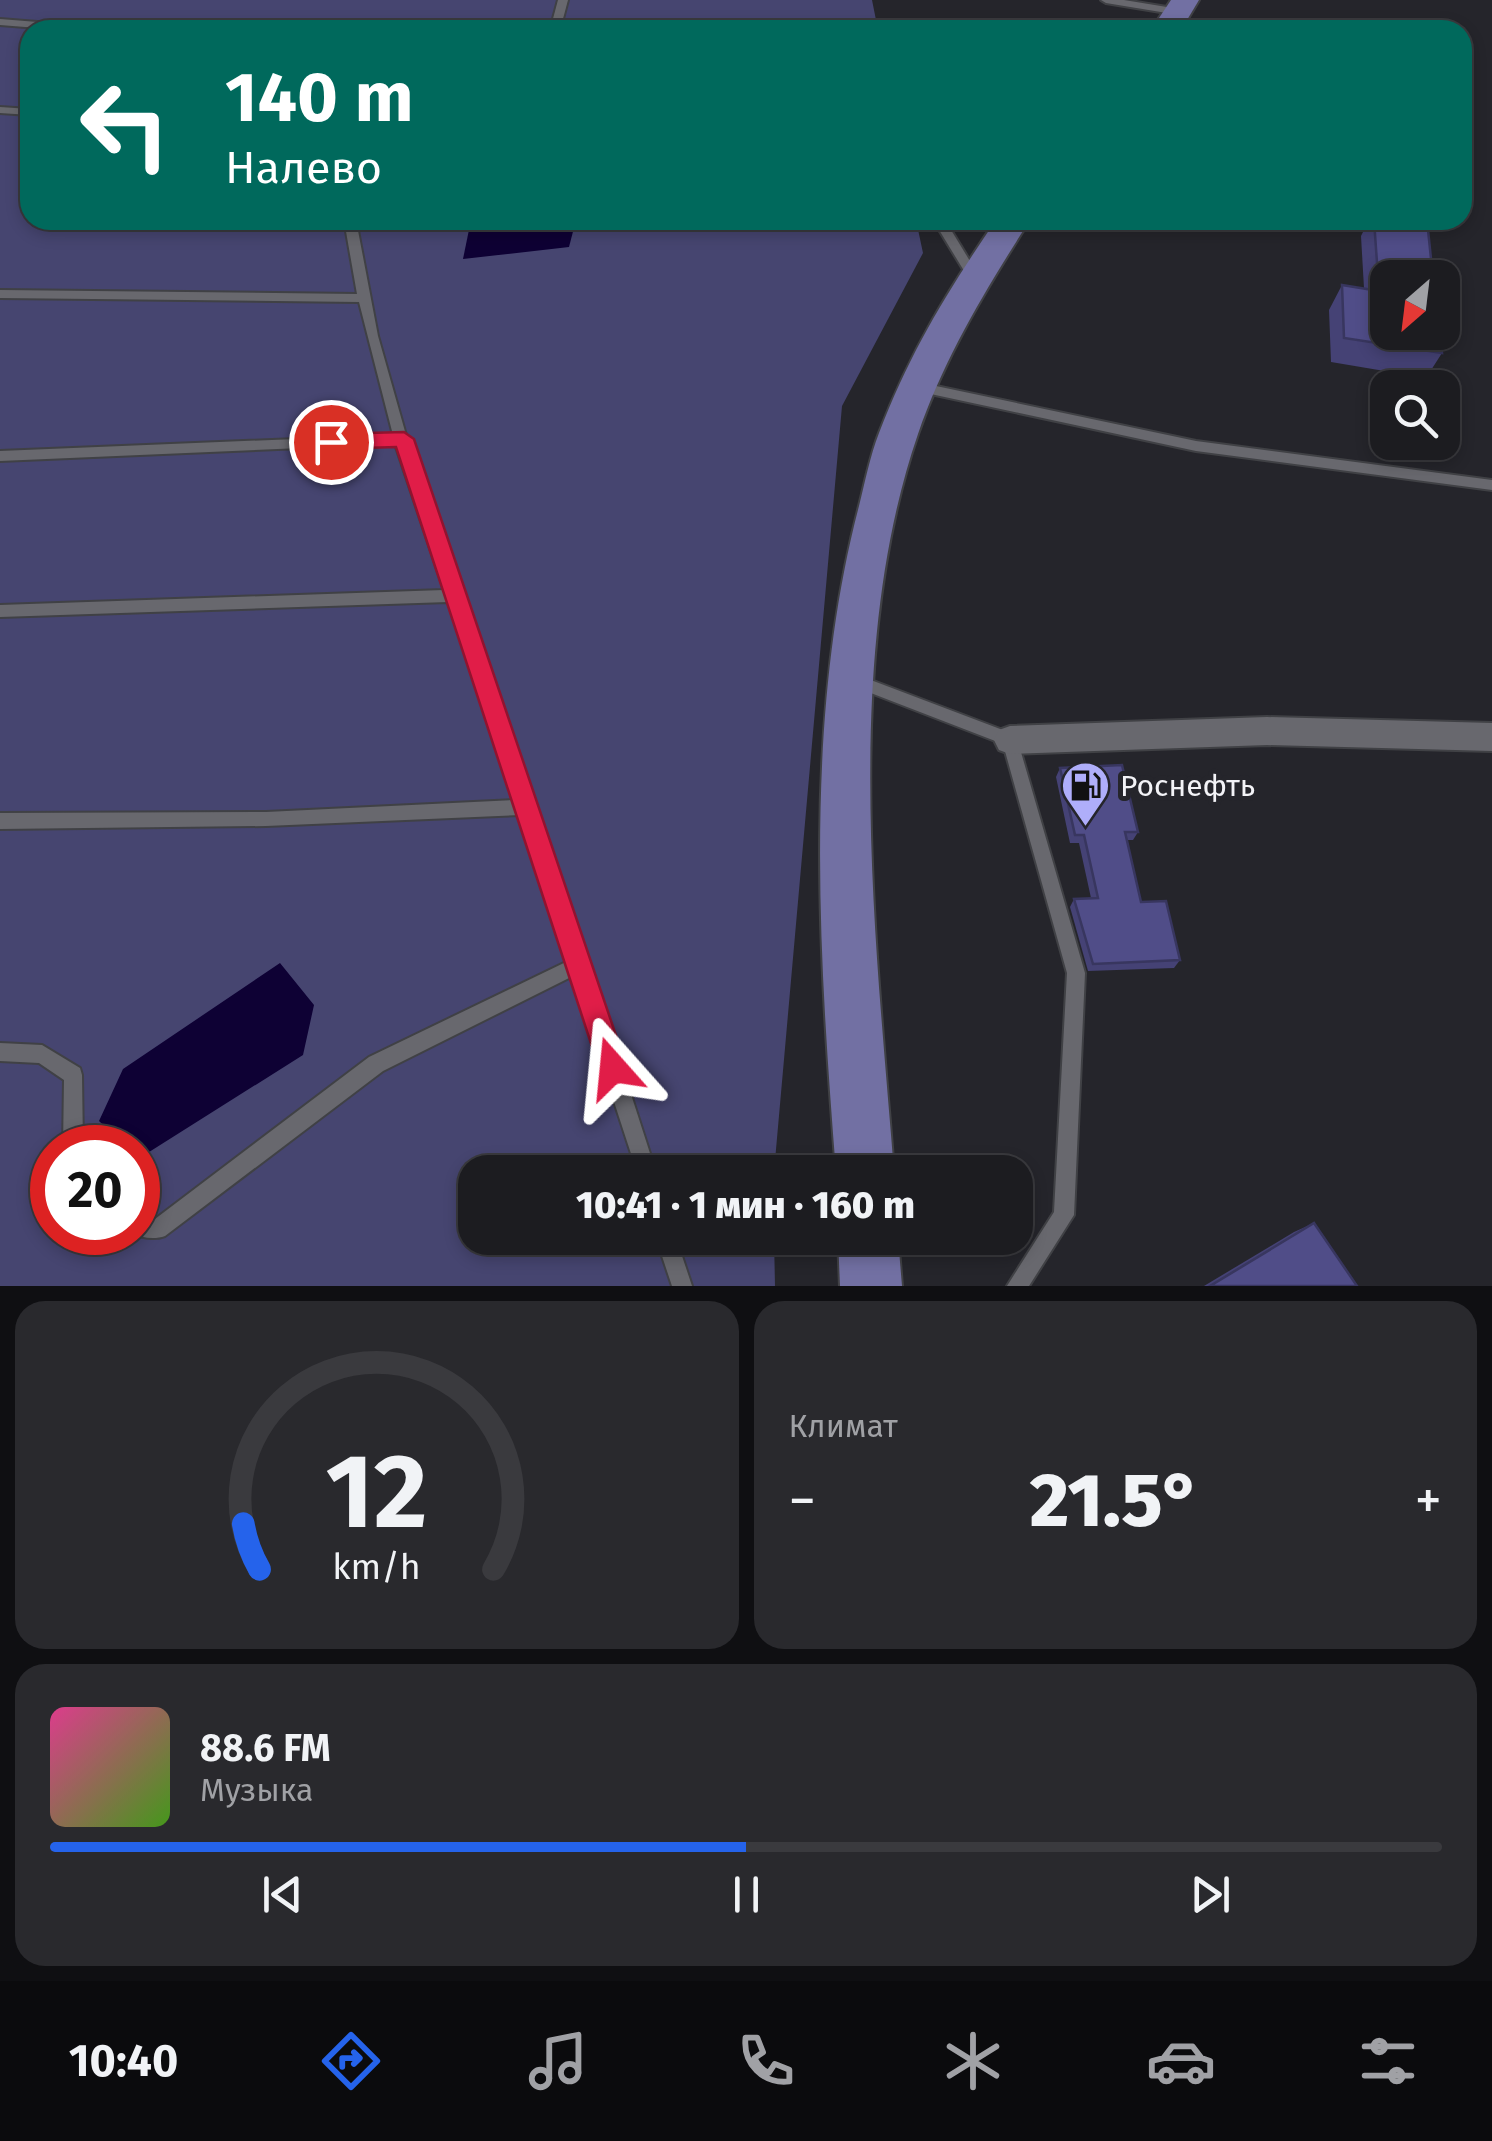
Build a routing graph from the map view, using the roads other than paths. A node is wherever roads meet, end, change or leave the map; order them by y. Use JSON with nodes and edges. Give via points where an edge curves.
{"nodes":[{"id":1,"x":1106,"y":0,"type":"edge"},
{"id":2,"x":1177,"y":14,"type":"edge"},
{"id":3,"x":351,"y":230,"type":"edge"},
{"id":4,"x":945,"y":230,"type":"edge"},
{"id":5,"x":1006,"y":230,"type":"edge"},
{"id":6,"x":973,"y":276,"type":"junction"},
{"id":7,"x":0,"y":294,"type":"edge"},
{"id":8,"x":360,"y":298,"type":"junction"},
{"id":9,"x":917,"y":387,"type":"junction"},
{"id":10,"x":404,"y":439,"type":"junction"},
{"id":11,"x":0,"y":456,"type":"edge"},
{"id":12,"x":1492,"y":485,"type":"edge"},
{"id":13,"x":453,"y":596,"type":"junction"},
{"id":14,"x":0,"y":610,"type":"edge"},
{"id":15,"x":851,"y":679,"type":"junction"},
{"id":16,"x":1492,"y":737,"type":"edge"},
{"id":17,"x":1010,"y":740,"type":"junction"},
{"id":18,"x":526,"y":807,"type":"junction"},
{"id":19,"x":0,"y":820,"type":"edge"},
{"id":20,"x":580,"y":964,"type":"junction"},
{"id":21,"x":0,"y":1052,"type":"edge"},
{"id":22,"x":73,"y":1125,"type":"edge"},
{"id":23,"x":641,"y":1155,"type":"edge"},
{"id":24,"x":863,"y":1155,"type":"edge"},
{"id":25,"x":160,"y":1227,"type":"edge"},
{"id":26,"x":672,"y":1255,"type":"edge"},
{"id":27,"x":869,"y":1255,"type":"edge"},
{"id":28,"x":682,"y":1286,"type":"edge"},
{"id":29,"x":871,"y":1286,"type":"edge"},
{"id":30,"x":1016,"y":1286,"type":"edge"}],
"edges":[{"from":1,"to":2,"type":"lane"},
{"from":3,"to":8,"type":"lane"},
{"from":4,"to":6,"type":"lane"},
{"from":5,"to":6,"type":"main road"},
{"from":6,"to":9,"type":"main road","via":[[958,294]]},
{"from":7,"to":8,"type":"lane"},
{"from":8,"to":10,"type":"lane"},
{"from":9,"to":12,"type":"lane","via":[[1196,446]]},
{"from":9,"to":15,"type":"main road","via":[[874,526]]},
{"from":10,"to":11,"type":"lane"},
{"from":10,"to":13,"type":"lane"},
{"from":13,"to":14,"type":"lane"},
{"from":13,"to":18,"type":"lane"},
{"from":15,"to":17,"type":"lane"},
{"from":15,"to":24,"type":"main road","via":[[848,846]]},
{"from":16,"to":17,"type":"street","via":[[1268,731]]},
{"from":17,"to":30,"type":"lane","via":[[1076,973],[1064,1215]]},
{"from":18,"to":19,"type":"lane","via":[[266,819]]},
{"from":18,"to":20,"type":"lane"},
{"from":20,"to":23,"type":"lane"},
{"from":20,"to":25,"type":"lane","via":[[376,1064]]},
{"from":21,"to":22,"type":"lane","via":[[42,1054],[73,1074]]},
{"from":26,"to":28,"type":"lane"},
{"from":27,"to":29,"type":"main road"}]}
